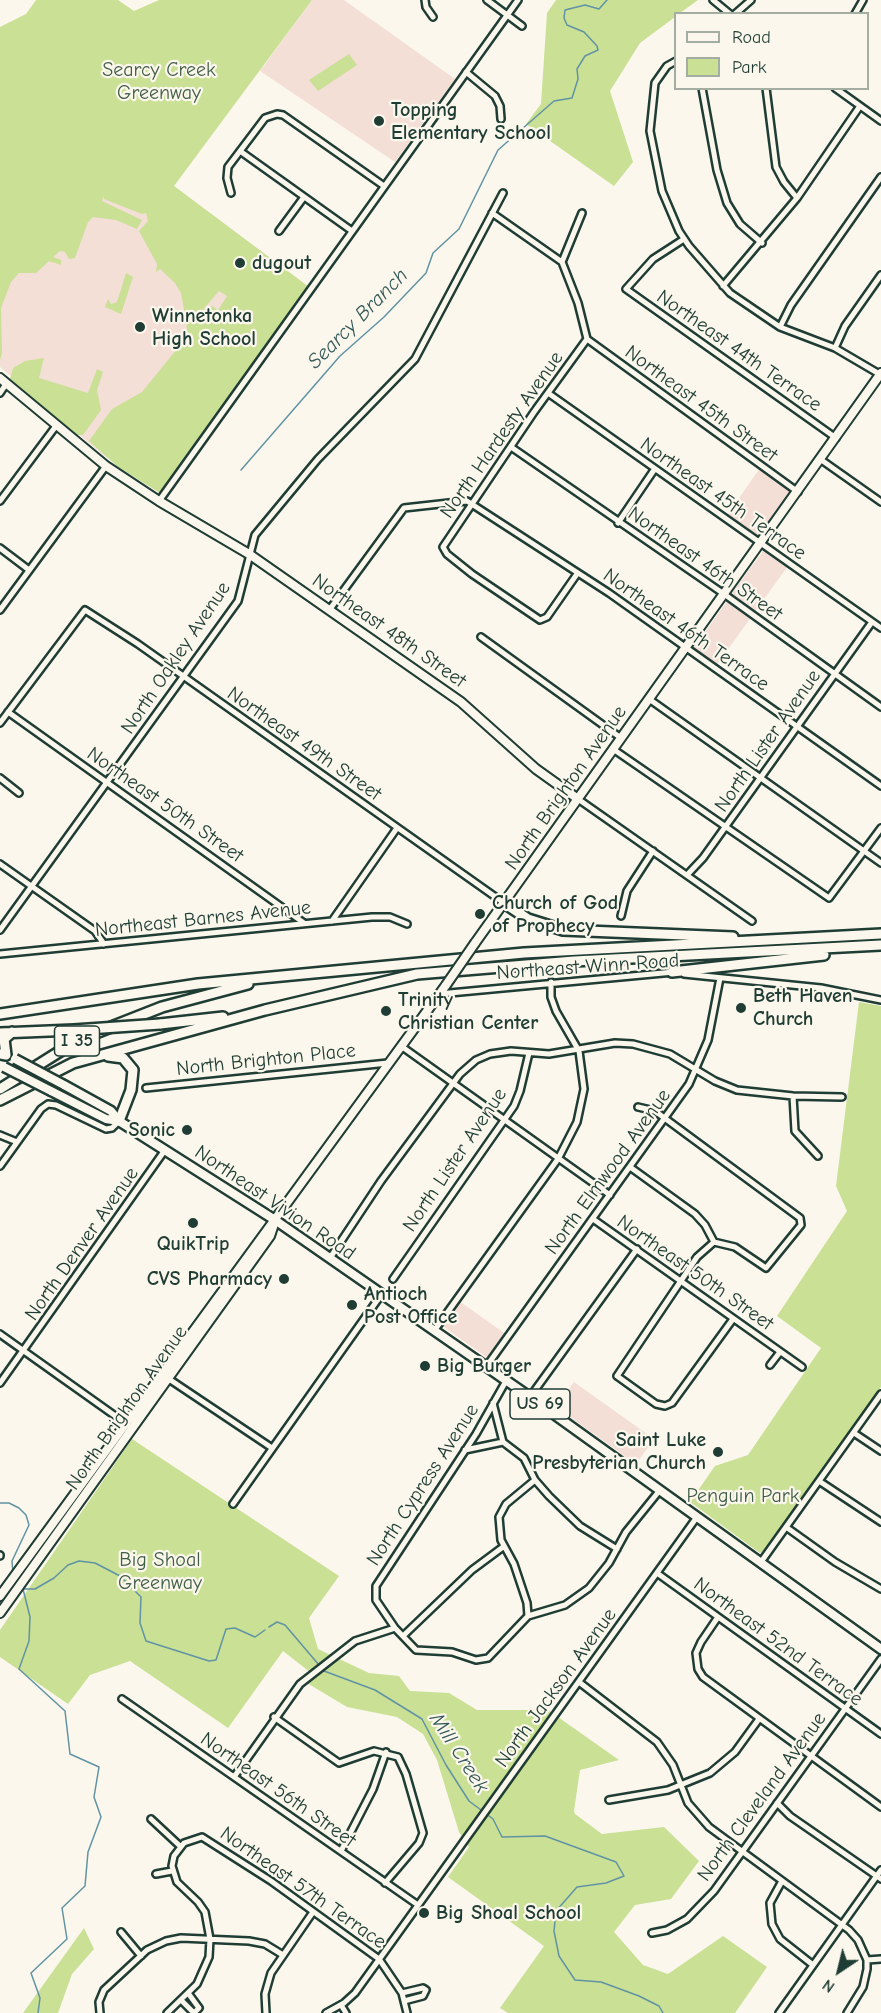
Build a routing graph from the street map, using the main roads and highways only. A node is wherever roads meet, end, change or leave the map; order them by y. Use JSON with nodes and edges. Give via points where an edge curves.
{"nodes":[{"id":1,"x":881,"y":374,"type":"edge"},
{"id":2,"x":3,"y":381,"type":"edge"},
{"id":3,"x":578,"y":798,"type":"junction"},
{"id":4,"x":504,"y":903,"type":"junction"},
{"id":5,"x":881,"y":934,"type":"edge"},
{"id":6,"x":774,"y":940,"type":"junction"},
{"id":7,"x":877,"y":946,"type":"edge"},
{"id":8,"x":672,"y":972,"type":"road end"},
{"id":9,"x":271,"y":979,"type":"junction"},
{"id":10,"x":265,"y":1010,"type":"junction"},
{"id":11,"x":0,"y":1014,"type":"edge"},
{"id":12,"x":12,"y":1032,"type":"junction"},
{"id":13,"x":0,"y":1033,"type":"edge"},
{"id":14,"x":5,"y":1055,"type":"edge"},
{"id":15,"x":100,"y":1056,"type":"junction"},
{"id":16,"x":2,"y":1066,"type":"edge"},
{"id":17,"x":0,"y":1089,"type":"edge"},
{"id":18,"x":0,"y":1100,"type":"edge"},
{"id":19,"x":119,"y":1120,"type":"junction"},
{"id":20,"x":275,"y":1220,"type":"junction"},
{"id":21,"x":164,"y":1375,"type":"junction"},
{"id":22,"x":2,"y":1593,"type":"edge"},
{"id":23,"x":0,"y":1613,"type":"edge"},
{"id":24,"x":881,"y":1649,"type":"edge"}],
"edges":[{"from":1,"to":3,"type":"main road","name":"North Brighton Avenue"},
{"from":2,"to":3,"type":"main road","name":"Northeast 48th Street","via":[[106,466],[249,554],[461,702],[536,769]]},
{"from":3,"to":4,"type":"main road","name":"North Brighton Avenue"},
{"from":4,"to":6,"type":"highway","via":[[534,922],[563,930]]},
{"from":4,"to":20,"type":"main road","name":"North Brighton Avenue","bridge":true},
{"from":5,"to":6,"type":"highway","number":"I 35"},
{"from":6,"to":9,"type":"highway","number":"I 35","via":[[524,953]]},
{"from":7,"to":8,"type":"highway"},
{"from":7,"to":10,"type":"highway","number":"I 35","via":[[574,961],[417,974]]},
{"from":9,"to":11,"type":"highway","via":[[189,985]]},
{"from":9,"to":17,"type":"highway","number":"I 35","via":[[162,1007],[78,1040]]},
{"from":10,"to":12,"type":"highway","bridge":true,"via":[[207,1020]]},
{"from":10,"to":15,"type":"highway","number":"I 35"},
{"from":12,"to":13,"type":"highway"},
{"from":12,"to":14,"type":"highway","via":[[4,1039]]},
{"from":14,"to":19,"type":"main road","name":"Northeast Vivion Road","number":"US 69","bridge":true,"via":[[64,1084],[111,1111]]},
{"from":15,"to":18,"type":"highway","number":"I 35","via":[[73,1063]]},
{"from":15,"to":19,"type":"highway","via":[[123,1058],[133,1070],[132,1090]]},
{"from":16,"to":19,"type":"main road","name":"Northeast Vivion Road","number":"US 69","bridge":true,"via":[[106,1119]]},
{"from":19,"to":20,"type":"main road","name":"Northeast Vivion Road","number":"US 69"},
{"from":20,"to":21,"type":"main road","name":"North Brighton Avenue","via":[[270,1236]]},
{"from":20,"to":24,"type":"main road","name":"Northeast Vivion Road","number":"US 69"},
{"from":21,"to":22,"type":"main road","name":"North Brighton Avenue","via":[[125,1422]]},
{"from":21,"to":23,"type":"main road","name":"North Brighton Avenue","via":[[132,1428]]}]}
